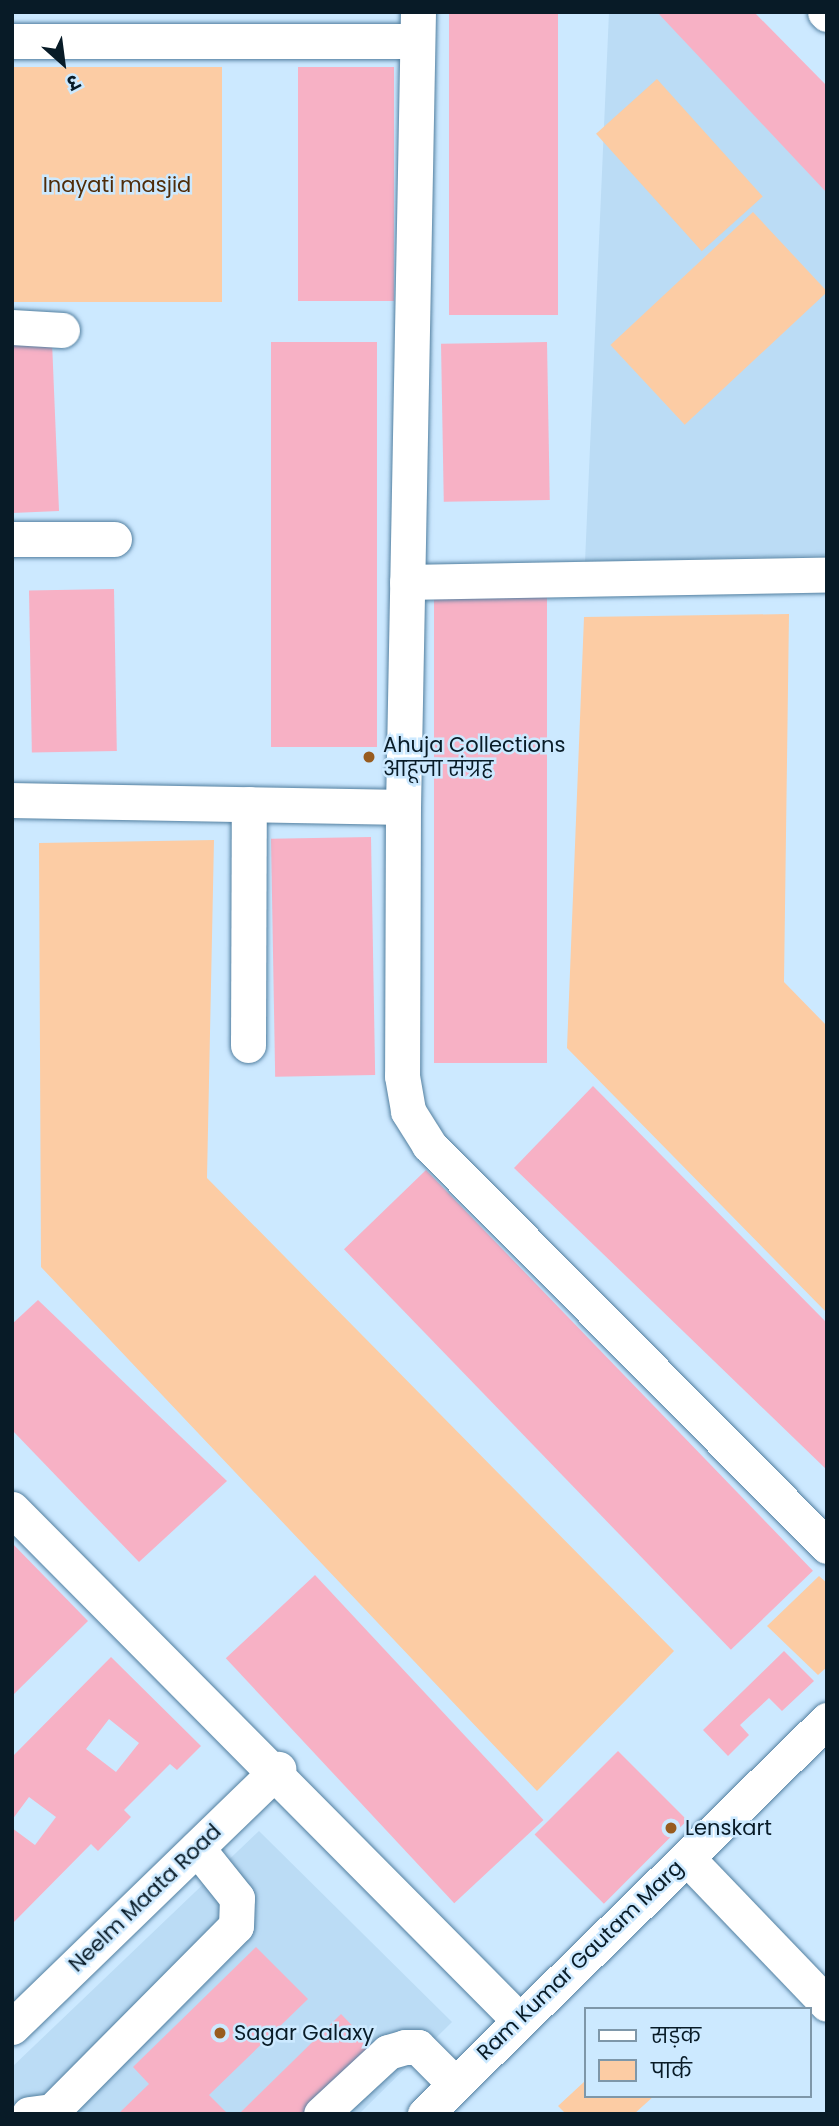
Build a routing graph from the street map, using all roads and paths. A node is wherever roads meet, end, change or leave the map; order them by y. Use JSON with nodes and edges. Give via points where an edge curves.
{"nodes":[{"id":1,"x":417,"y":27,"type":"edge"},
{"id":2,"x":12,"y":41,"type":"edge"},
{"id":3,"x":12,"y":327,"type":"edge"},
{"id":4,"x":62,"y":330,"type":"dead end"},
{"id":5,"x":12,"y":539,"type":"edge"},
{"id":6,"x":114,"y":540,"type":"dead end"},
{"id":7,"x":827,"y":575,"type":"edge"},
{"id":8,"x":407,"y":582,"type":"junction"},
{"id":9,"x":12,"y":800,"type":"edge"},
{"id":10,"x":249,"y":804,"type":"junction"},
{"id":11,"x":403,"y":807,"type":"junction"},
{"id":12,"x":248,"y":1045,"type":"dead end"},
{"id":13,"x":12,"y":1508,"type":"edge"},
{"id":14,"x":827,"y":1546,"type":"edge"},
{"id":15,"x":827,"y":1720,"type":"edge"},
{"id":16,"x":278,"y":1769,"type":"junction"},
{"id":17,"x":197,"y":1848,"type":"junction"},
{"id":18,"x":687,"y":1858,"type":"junction"},
{"id":19,"x":827,"y":2004,"type":"edge"},
{"id":20,"x":518,"y":2019,"type":"junction"},
{"id":21,"x":12,"y":2027,"type":"edge"},
{"id":22,"x":454,"y":2083,"type":"junction"},
{"id":23,"x":29,"y":2114,"type":"edge"},
{"id":24,"x":321,"y":2114,"type":"edge"},
{"id":25,"x":425,"y":2114,"type":"edge"}],
"edges":[{"from":1,"to":2,"type":"street"},
{"from":1,"to":8,"type":"street"},
{"from":3,"to":4,"type":"street"},
{"from":5,"to":6,"type":"street"},
{"from":7,"to":8,"type":"street"},
{"from":8,"to":11,"type":"street"},
{"from":9,"to":10,"type":"street"},
{"from":10,"to":11,"type":"street"},
{"from":10,"to":12,"type":"street"},
{"from":11,"to":14,"type":"street","via":[[402,1076],[408,1111],[429,1145]]},
{"from":13,"to":16,"type":"street"},
{"from":15,"to":18,"type":"street","name":"Ram Kumar Gautam Marg"},
{"from":16,"to":17,"type":"street","name":"Neelm Maata Road"},
{"from":16,"to":20,"type":"street"},
{"from":17,"to":21,"type":"street","name":"Neelm Maata Road"},
{"from":17,"to":23,"type":"street","via":[[237,1898],[236,1926],[52,2111]]},
{"from":18,"to":19,"type":"street"},
{"from":18,"to":20,"type":"street","name":"Ram Kumar Gautam Marg"},
{"from":20,"to":22,"type":"street","name":"Ram Kumar Gautam Marg"},
{"from":22,"to":24,"type":"street","via":[[418,2048],[405,2047],[388,2052]]},
{"from":22,"to":25,"type":"street","name":"Ram Kumar Gautam Marg"}]}
